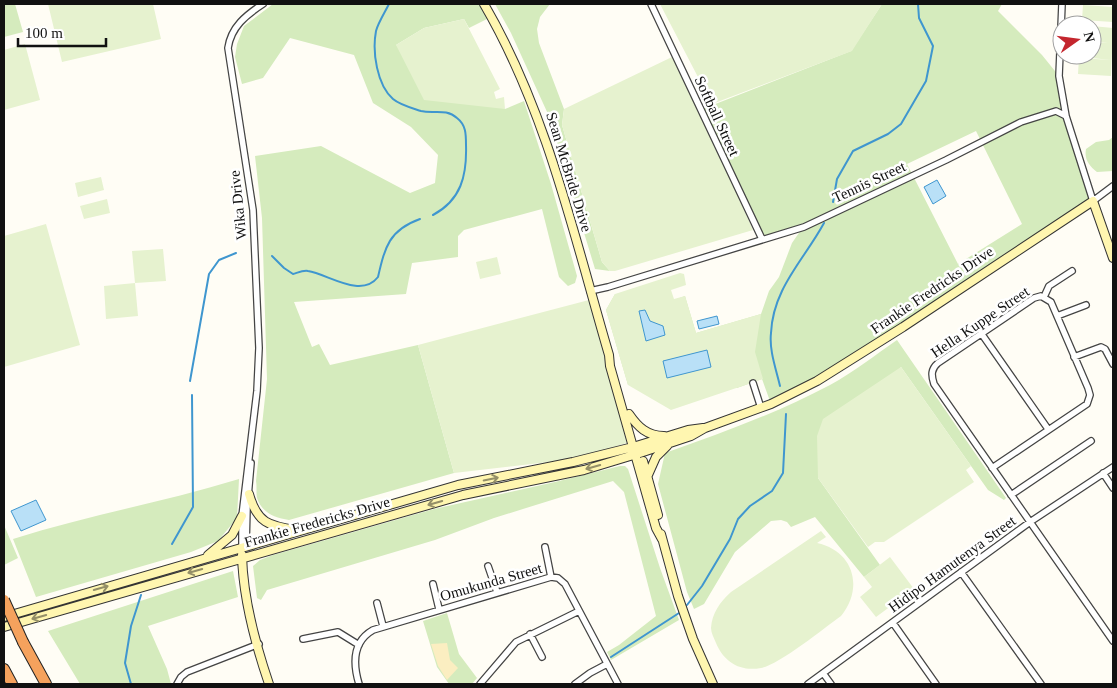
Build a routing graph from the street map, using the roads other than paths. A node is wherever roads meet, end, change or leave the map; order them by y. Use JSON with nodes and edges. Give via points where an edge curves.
{"nodes":[{"id":1,"x":263,"y":4,"type":"edge"},
{"id":2,"x":484,"y":4,"type":"edge"},
{"id":3,"x":651,"y":4,"type":"edge"},
{"id":4,"x":1062,"y":4,"type":"edge"},
{"id":5,"x":1066,"y":116,"type":"junction"},
{"id":6,"x":1113,"y":186,"type":"edge"},
{"id":7,"x":1092,"y":201,"type":"junction"},
{"id":8,"x":762,"y":239,"type":"junction"},
{"id":9,"x":1113,"y":258,"type":"edge"},
{"id":10,"x":1072,"y":271,"type":"dead end"},
{"id":11,"x":590,"y":291,"type":"junction"},
{"id":12,"x":1044,"y":297,"type":"junction"},
{"id":13,"x":1086,"y":305,"type":"dead end"},
{"id":14,"x":1057,"y":316,"type":"junction"},
{"id":15,"x":981,"y":333,"type":"junction"},
{"id":16,"x":609,"y":355,"type":"junction"},
{"id":17,"x":1074,"y":357,"type":"junction"},
{"id":18,"x":1113,"y":364,"type":"edge"},
{"id":19,"x":753,"y":383,"type":"dead end"},
{"id":20,"x":761,"y":408,"type":"junction"},
{"id":21,"x":629,"y":414,"type":"junction"},
{"id":22,"x":254,"y":419,"type":"junction"},
{"id":23,"x":704,"y":428,"type":"junction"},
{"id":24,"x":1048,"y":429,"type":"junction"},
{"id":25,"x":672,"y":436,"type":"junction"},
{"id":26,"x":1091,"y":441,"type":"dead end"},
{"id":27,"x":668,"y":444,"type":"junction"},
{"id":28,"x":637,"y":450,"type":"junction"},
{"id":29,"x":1113,"y":467,"type":"edge"},
{"id":30,"x":992,"y":468,"type":"junction"},
{"id":31,"x":1103,"y":473,"type":"junction"},
{"id":32,"x":647,"y":477,"type":"junction"},
{"id":33,"x":1113,"y":488,"type":"edge"},
{"id":34,"x":248,"y":494,"type":"junction"},
{"id":35,"x":1011,"y":495,"type":"junction"},
{"id":36,"x":242,"y":516,"type":"junction"},
{"id":37,"x":1030,"y":522,"type":"junction"},
{"id":38,"x":299,"y":530,"type":"junction"},
{"id":39,"x":662,"y":539,"type":"junction"},
{"id":40,"x":244,"y":547,"type":"junction"},
{"id":41,"x":545,"y":547,"type":"dead end"},
{"id":42,"x":244,"y":557,"type":"junction"},
{"id":43,"x":205,"y":558,"type":"junction"},
{"id":44,"x":488,"y":566,"type":"dead end"},
{"id":45,"x":961,"y":572,"type":"junction"},
{"id":46,"x":551,"y":577,"type":"junction"},
{"id":47,"x":433,"y":584,"type":"dead end"},
{"id":48,"x":497,"y":592,"type":"junction"},
{"id":49,"x":4,"y":600,"type":"edge"},
{"id":50,"x":377,"y":603,"type":"dead end"},
{"id":51,"x":439,"y":609,"type":"junction"},
{"id":52,"x":579,"y":611,"type":"junction"},
{"id":53,"x":4,"y":616,"type":"edge"},
{"id":54,"x":892,"y":623,"type":"junction"},
{"id":55,"x":383,"y":626,"type":"junction"},
{"id":56,"x":4,"y":627,"type":"edge"},
{"id":57,"x":530,"y":634,"type":"junction"},
{"id":58,"x":303,"y":639,"type":"dead end"},
{"id":59,"x":1113,"y":641,"type":"edge"},
{"id":60,"x":258,"y":644,"type":"junction"},
{"id":61,"x":359,"y":645,"type":"junction"},
{"id":62,"x":542,"y":657,"type":"dead end"},
{"id":63,"x":607,"y":664,"type":"junction"},
{"id":64,"x":4,"y":670,"type":"edge"},
{"id":65,"x":823,"y":673,"type":"junction"},
{"id":66,"x":12,"y":684,"type":"edge"},
{"id":67,"x":46,"y":684,"type":"edge"},
{"id":68,"x":177,"y":684,"type":"edge"},
{"id":69,"x":269,"y":684,"type":"edge"},
{"id":70,"x":358,"y":684,"type":"edge"},
{"id":71,"x":480,"y":684,"type":"edge"},
{"id":72,"x":575,"y":684,"type":"edge"},
{"id":73,"x":618,"y":684,"type":"edge"},
{"id":74,"x":714,"y":684,"type":"edge"},
{"id":75,"x":808,"y":684,"type":"edge"},
{"id":76,"x":831,"y":684,"type":"edge"},
{"id":77,"x":936,"y":684,"type":"edge"},
{"id":78,"x":1041,"y":684,"type":"edge"}],
"edges":[{"from":1,"to":22,"type":"street","name":"Wika Drive","via":[[241,20],[228,48],[253,210],[259,348]]},
{"from":2,"to":11,"type":"main road","name":"Sean McBride Drive","via":[[536,113]]},
{"from":3,"to":8,"type":"street","name":"Softball Street"},
{"from":4,"to":5,"type":"street","via":[[1059,76]]},
{"from":5,"to":7,"type":"street"},
{"from":5,"to":8,"type":"street","name":"Tennis Street","via":[[1056,111],[1021,122],[816,222]]},
{"from":6,"to":7,"type":"street","name":"Frankie Fredricks Drive"},
{"from":7,"to":9,"type":"main road"},
{"from":7,"to":20,"type":"main road","name":"Frankie Fredricks Drive","via":[[833,371]]},
{"from":8,"to":11,"type":"street","name":"Tennis Street"},
{"from":10,"to":12,"type":"street","via":[[1049,286]]},
{"from":11,"to":16,"type":"main road","name":"Sean McBride Drive"},
{"from":12,"to":14,"type":"street","name":"Hella Kuppe Street","via":[[1051,302]]},
{"from":12,"to":15,"type":"street","name":"Hella Kuppe Street","via":[[1034,298]]},
{"from":13,"to":14,"type":"street"},
{"from":14,"to":17,"type":"street","name":"Hella Kuppe Street"},
{"from":15,"to":24,"type":"street"},
{"from":15,"to":30,"type":"street","name":"Hella Kuppe Street","via":[[934,367],[932,378]]},
{"from":16,"to":21,"type":"main road","name":"Sean McBride Drive"},
{"from":16,"to":28,"type":"main road","name":"Sean McBride Drive"},
{"from":17,"to":18,"type":"street","via":[[1101,346]]},
{"from":17,"to":24,"type":"street","name":"Hella Kuppe Street","via":[[1088,388],[1089,400]]},
{"from":19,"to":20,"type":"street"},
{"from":20,"to":23,"type":"main road","name":"Frankie Fredricks Drive"},
{"from":21,"to":25,"type":"main road","via":[[639,427],[651,434]]},
{"from":21,"to":28,"type":"main road","name":"Sean McBride Drive"},
{"from":22,"to":34,"type":"street","name":"Wika Drive"},
{"from":22,"to":36,"type":"street","name":"Wika Drive"},
{"from":23,"to":25,"type":"main road","name":"Frankie Fredricks Drive"},
{"from":23,"to":27,"type":"main road","name":"Frankie Fredricks Drive"},
{"from":24,"to":30,"type":"street","name":"Hella Kuppe Street"},
{"from":25,"to":28,"type":"main road","name":"Frankie Fredricks Drive"},
{"from":26,"to":35,"type":"street"},
{"from":27,"to":28,"type":"main road","name":"Frankie Fredricks Drive"},
{"from":27,"to":32,"type":"main road","via":[[656,457]]},
{"from":28,"to":32,"type":"main road","name":"Sean McBride Drive"},
{"from":38,"to":28,"type":"main road","name":"Frankie Fredericks Drive","one_way":true,"via":[[458,485]]},
{"from":28,"to":39,"type":"main road","name":"Sean McBride Drive","via":[[656,528]]},
{"from":28,"to":42,"type":"main road","name":"Frankie Fredericks Drive","one_way":true,"via":[[574,472],[463,495]]},
{"from":29,"to":31,"type":"street","name":"Hidipo Hamutenya Street"},
{"from":30,"to":35,"type":"street","name":"Hella Kuppe Street"},
{"from":31,"to":33,"type":"street"},
{"from":31,"to":37,"type":"street","name":"Hidipo Hamutenya Street"},
{"from":32,"to":39,"type":"main road","name":"Sean McBride Drive"},
{"from":34,"to":38,"type":"main road","via":[[256,512],[266,523]]},
{"from":34,"to":40,"type":"street","name":"Wika Drive"},
{"from":35,"to":37,"type":"street","name":"Hella Kuppe Street"},
{"from":36,"to":40,"type":"street","name":"Wika Drive"},
{"from":36,"to":43,"type":"main road","via":[[232,534]]},
{"from":37,"to":45,"type":"street","name":"Hidipo Hamutenya Street"},
{"from":37,"to":59,"type":"street","name":"Hella Kuppe Street"},
{"from":38,"to":40,"type":"main road","name":"Frankie Fredericks Drive"},
{"from":39,"to":74,"type":"main road","name":"Sean McBride Drive","via":[[693,639]]},
{"from":40,"to":42,"type":"main road"},
{"from":40,"to":43,"type":"main road","name":"Frankie Fredericks Drive"},
{"from":41,"to":46,"type":"street"},
{"from":42,"to":56,"type":"main road","name":"Frankie Fredericks Drive","one_way":true},
{"from":42,"to":60,"type":"main road"},
{"from":53,"to":43,"type":"main road","name":"Frankie Fredericks Drive","one_way":true},
{"from":44,"to":48,"type":"street"},
{"from":45,"to":54,"type":"street","name":"Hidipo Hamutenya Street"},
{"from":45,"to":78,"type":"street"},
{"from":46,"to":48,"type":"street","name":"Omukunda Street"},
{"from":46,"to":52,"type":"street","name":"Omukunda Street","via":[[563,582]]},
{"from":47,"to":51,"type":"street"},
{"from":48,"to":51,"type":"street","name":"Omukunda Street"},
{"from":49,"to":67,"type":"highway","bridge":true},
{"from":50,"to":55,"type":"street"},
{"from":51,"to":55,"type":"street","name":"Omukunda Street"},
{"from":52,"to":57,"type":"street"},
{"from":52,"to":63,"type":"street","name":"Omukunda Street"},
{"from":54,"to":65,"type":"street","name":"Hidipo Hamutenya Street"},
{"from":54,"to":77,"type":"street"},
{"from":55,"to":61,"type":"street","name":"Omukunda Street","via":[[369,632]]},
{"from":57,"to":62,"type":"street"},
{"from":57,"to":71,"type":"street","via":[[510,646]]},
{"from":58,"to":61,"type":"street","via":[[334,632]]},
{"from":60,"to":68,"type":"street","via":[[187,672]]},
{"from":60,"to":69,"type":"main road"},
{"from":61,"to":70,"type":"street","via":[[354,663]]},
{"from":63,"to":72,"type":"street"},
{"from":63,"to":73,"type":"street","name":"Omukunda Street"},
{"from":64,"to":66,"type":"highway"},
{"from":65,"to":75,"type":"street","name":"Hidipo Hamutenya Street"},
{"from":65,"to":76,"type":"street"}]}
